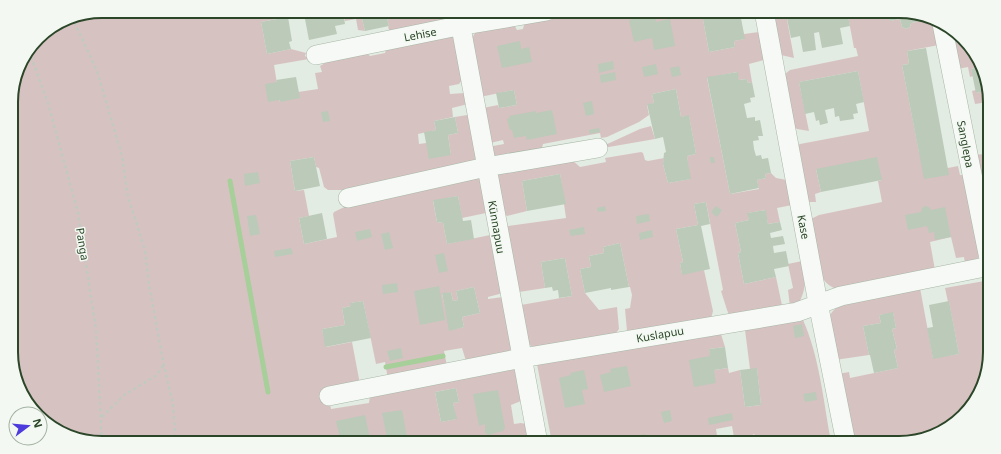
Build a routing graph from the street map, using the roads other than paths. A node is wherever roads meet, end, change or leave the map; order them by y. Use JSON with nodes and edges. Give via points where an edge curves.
{"nodes":[{"id":1,"x":470,"y":18,"type":"edge"},
{"id":2,"x":765,"y":18,"type":"edge"},
{"id":3,"x":459,"y":19,"type":"edge"},
{"id":4,"x":943,"y":31,"type":"edge"},
{"id":5,"x":316,"y":55,"type":"dead end"},
{"id":6,"x":598,"y":148,"type":"dead end"},
{"id":7,"x":486,"y":167,"type":"junction"},
{"id":8,"x":348,"y":198,"type":"dead end"},
{"id":9,"x":983,"y":230,"type":"edge"},
{"id":10,"x":983,"y":266,"type":"edge"},
{"id":11,"x":818,"y":304,"type":"junction"},
{"id":12,"x":522,"y":358,"type":"junction"},
{"id":13,"x":329,"y":396,"type":"dead end"},
{"id":14,"x":537,"y":436,"type":"edge"},
{"id":15,"x":845,"y":436,"type":"edge"}],
"edges":[{"from":1,"to":3,"type":"street","name":"Lehise"},
{"from":2,"to":11,"type":"street","name":"Kase"},
{"from":3,"to":5,"type":"street","name":"Lehise"},
{"from":3,"to":7,"type":"street","name":"Künnapuu"},
{"from":4,"to":9,"type":"street","name":"Sanglepa"},
{"from":6,"to":7,"type":"street"},
{"from":7,"to":8,"type":"street"},
{"from":7,"to":12,"type":"street","name":"Künnapuu"},
{"from":10,"to":11,"type":"street","name":"Kuslapuu","via":[[841,296]]},
{"from":11,"to":12,"type":"street","name":"Kuslapuu","via":[[797,312]]},
{"from":11,"to":15,"type":"street","name":"Kase"},
{"from":12,"to":13,"type":"street","name":"Kuslapuu"},
{"from":12,"to":14,"type":"street","name":"Künnapuu"}]}
